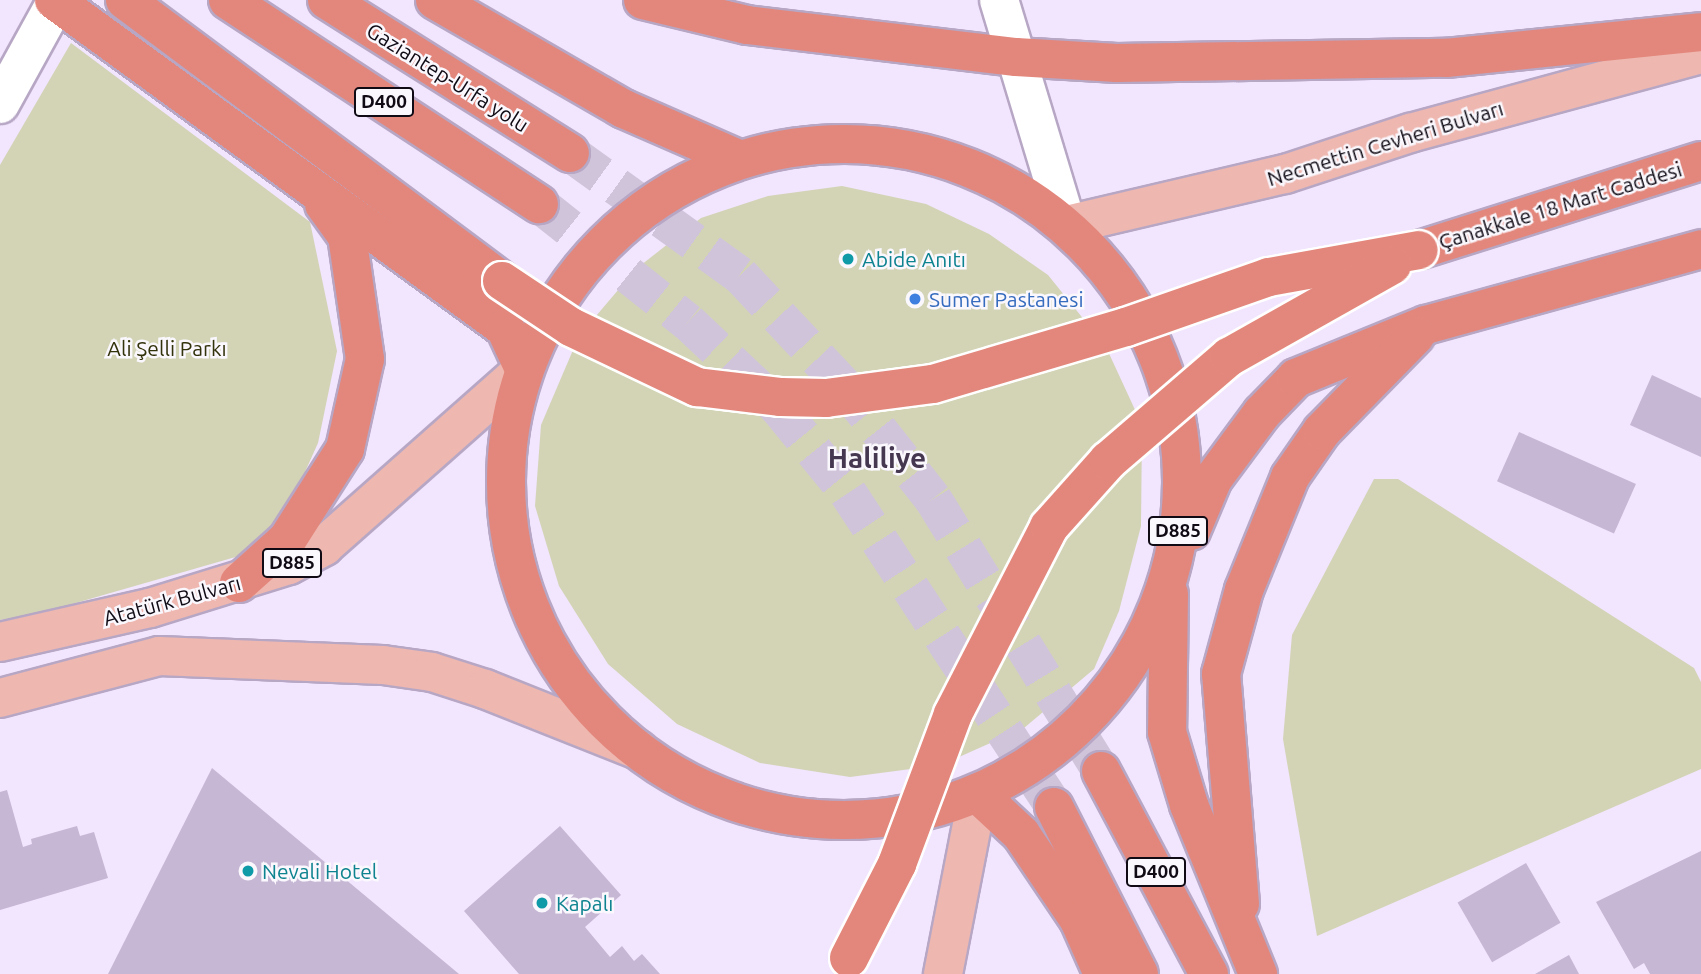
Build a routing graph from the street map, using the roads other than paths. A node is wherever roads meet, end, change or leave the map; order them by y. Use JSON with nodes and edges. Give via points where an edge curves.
{"nodes":[{"id":1,"x":125,"y":0,"type":"edge"},
{"id":2,"x":228,"y":0,"type":"edge"},
{"id":3,"x":327,"y":0,"type":"edge"},
{"id":4,"x":435,"y":0,"type":"edge"},
{"id":5,"x":643,"y":0,"type":"edge"},
{"id":6,"x":999,"y":0,"type":"edge"},
{"id":7,"x":55,"y":1,"type":"edge"},
{"id":8,"x":1701,"y":32,"type":"edge"},
{"id":9,"x":1701,"y":54,"type":"edge"},
{"id":10,"x":1016,"y":57,"type":"junction"},
{"id":11,"x":0,"y":104,"type":"edge"},
{"id":12,"x":570,"y":153,"type":"tunnel mouth"},
{"id":13,"x":736,"y":158,"type":"junction"},
{"id":14,"x":1701,"y":161,"type":"edge"},
{"id":15,"x":312,"y":188,"type":"junction"},
{"id":16,"x":539,"y":204,"type":"tunnel mouth"},
{"id":17,"x":1067,"y":225,"type":"junction"},
{"id":18,"x":1701,"y":249,"type":"edge"},
{"id":19,"x":1419,"y":250,"type":"junction"},
{"id":20,"x":1426,"y":325,"type":"junction"},
{"id":21,"x":524,"y":369,"type":"junction"},
{"id":22,"x":239,"y":583,"type":"junction"},
{"id":23,"x":1170,"y":583,"type":"junction"},
{"id":24,"x":0,"y":642,"type":"edge"},
{"id":25,"x":0,"y":698,"type":"edge"},
{"id":26,"x":638,"y":750,"type":"junction"},
{"id":27,"x":1101,"y":771,"type":"tunnel mouth"},
{"id":28,"x":978,"y":794,"type":"junction"},
{"id":29,"x":1054,"y":807,"type":"tunnel mouth"},
{"id":30,"x":1243,"y":937,"type":"junction"},
{"id":31,"x":843,"y":966,"type":"edge"},
{"id":32,"x":943,"y":974,"type":"edge"},
{"id":33,"x":1103,"y":974,"type":"edge"},
{"id":34,"x":1139,"y":974,"type":"edge"},
{"id":35,"x":1209,"y":974,"type":"edge"},
{"id":36,"x":1258,"y":974,"type":"edge"}],
"edges":[{"from":1,"to":19,"type":"highway","bridge":true,"via":[[502,281],[571,327],[697,387],[826,397],[933,384],[1126,327],[1269,277]]},
{"from":2,"to":16,"type":"highway","number":"D400"},
{"from":3,"to":12,"type":"highway","name":"Gaziantep-Urfa yolu","number":"D400"},
{"from":4,"to":13,"type":"highway","via":[[624,109]]},
{"from":5,"to":10,"type":"highway","via":[[747,25]]},
{"from":6,"to":10,"type":"street"},
{"from":7,"to":11,"type":"street"},
{"from":7,"to":15,"type":"highway"},
{"from":8,"to":10,"type":"highway","via":[[1446,58],[1117,63]]},
{"from":9,"to":17,"type":"main road","name":"Necmettin Cevheri Bulvarı","via":[[1410,133],[1285,174]]},
{"from":10,"to":17,"type":"street"},
{"from":13,"to":17,"type":"highway","number":"D885","via":[[852,141],[967,164]]},
{"from":13,"to":21,"type":"highway","number":"D885","via":[[636,214],[572,277]]},
{"from":14,"to":19,"type":"highway","name":"Çanakkale 18 Mart Caddesi"},
{"from":15,"to":21,"type":"highway","via":[[505,328]]},
{"from":15,"to":22,"type":"highway","via":[[347,236],[365,359],[345,449],[288,540]]},
{"from":17,"to":23,"type":"highway","number":"D885","via":[[1131,299],[1171,389],[1185,486]]},
{"from":18,"to":20,"type":"highway"},
{"from":19,"to":31,"type":"highway","bridge":true,"via":[[1229,357],[1108,461],[1049,527],[953,714],[897,864]]},
{"from":20,"to":23,"type":"highway","via":[[1296,378],[1262,413],[1213,479]]},
{"from":20,"to":30,"type":"highway","via":[[1322,431],[1290,477],[1244,590],[1221,674]]},
{"from":21,"to":22,"type":"main road","name":"Atatürk Bulvarı","number":"D885","via":[[324,546]]},
{"from":21,"to":26,"type":"highway","number":"D885","via":[[509,431],[505,495],[517,568],[544,637],[585,699]]},
{"from":22,"to":24,"type":"main road","name":"Atatürk Bulvarı","number":"D885"},
{"from":23,"to":28,"type":"highway","number":"D885","via":[[1127,671],[1062,743]]},
{"from":23,"to":30,"type":"highway","via":[[1167,732],[1189,805]]},
{"from":25,"to":26,"type":"main road","via":[[159,656],[383,665],[432,672],[485,689]]},
{"from":26,"to":28,"type":"highway","number":"D885","via":[[700,788],[767,812],[827,820],[910,815]]},
{"from":27,"to":35,"type":"highway","number":"D400"},
{"from":28,"to":32,"type":"main road"},
{"from":28,"to":33,"type":"highway","via":[[1021,834],[1079,920]]},
{"from":29,"to":34,"type":"highway","number":"D400"},
{"from":30,"to":36,"type":"highway"}]}
